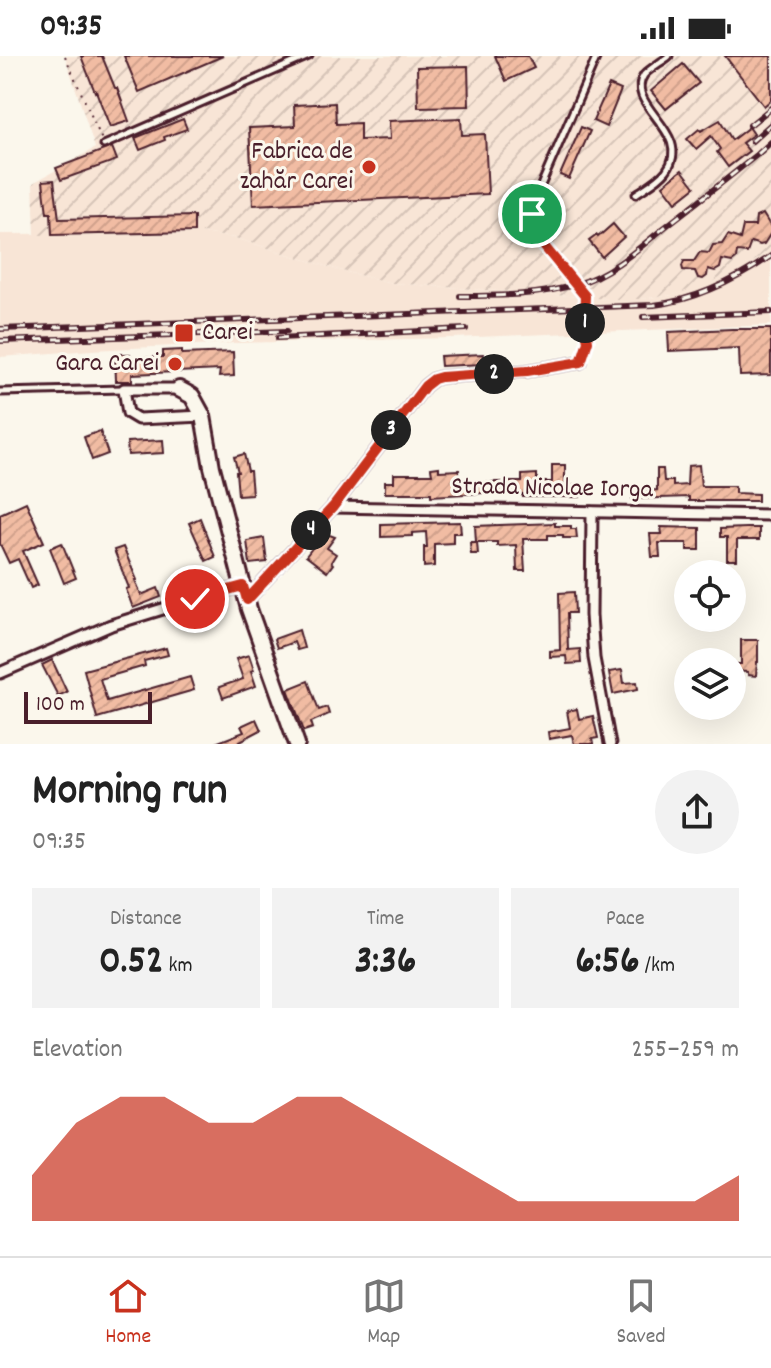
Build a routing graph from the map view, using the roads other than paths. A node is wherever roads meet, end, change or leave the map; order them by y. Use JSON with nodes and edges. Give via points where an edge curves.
{"nodes":[{"id":1,"x":309,"y":56,"type":"edge"},
{"id":2,"x":597,"y":56,"type":"edge"},
{"id":3,"x":669,"y":56,"type":"edge"},
{"id":4,"x":104,"y":145,"type":"road end"},
{"id":5,"x":636,"y":194,"type":"dead end"},
{"id":6,"x":585,"y":296,"type":"road end"},
{"id":7,"x":581,"y":362,"type":"road end"},
{"id":8,"x":124,"y":389,"type":"junction"},
{"id":9,"x":179,"y":389,"type":"joint"},
{"id":10,"x":0,"y":392,"type":"edge"},
{"id":11,"x":203,"y":416,"type":"junction"},
{"id":12,"x":333,"y":507,"type":"junction"},
{"id":13,"x":592,"y":512,"type":"junction"},
{"id":14,"x":771,"y":515,"type":"edge"},
{"id":15,"x":245,"y":593,"type":"junction"},
{"id":16,"x":0,"y":673,"type":"edge"},
{"id":17,"x":297,"y":744,"type":"edge"},
{"id":18,"x":610,"y":744,"type":"edge"}],
"edges":[{"from":1,"to":4,"type":"lane"},
{"from":2,"to":6,"type":"lane","via":[[532,214],[539,240]]},
{"from":3,"to":5,"type":"lane","via":[[645,75],[641,95],[665,127],[671,164]]},
{"from":7,"to":12,"type":"street","via":[[434,379]]},
{"from":8,"to":9,"type":"street"},
{"from":8,"to":10,"type":"lane"},
{"from":8,"to":11,"type":"street","via":[[128,413],[138,419]]},
{"from":9,"to":11,"type":"street","via":[[192,396]]},
{"from":11,"to":15,"type":"street"},
{"from":12,"to":13,"type":"street","name":"Strada Nicolae Iorga"},
{"from":12,"to":15,"type":"street"},
{"from":13,"to":14,"type":"street","name":"Strada Nicolae Iorga"},
{"from":13,"to":18,"type":"street","via":[[594,658]]},
{"from":15,"to":16,"type":"street","via":[[195,599],[111,625]]},
{"from":15,"to":17,"type":"street"}]}
